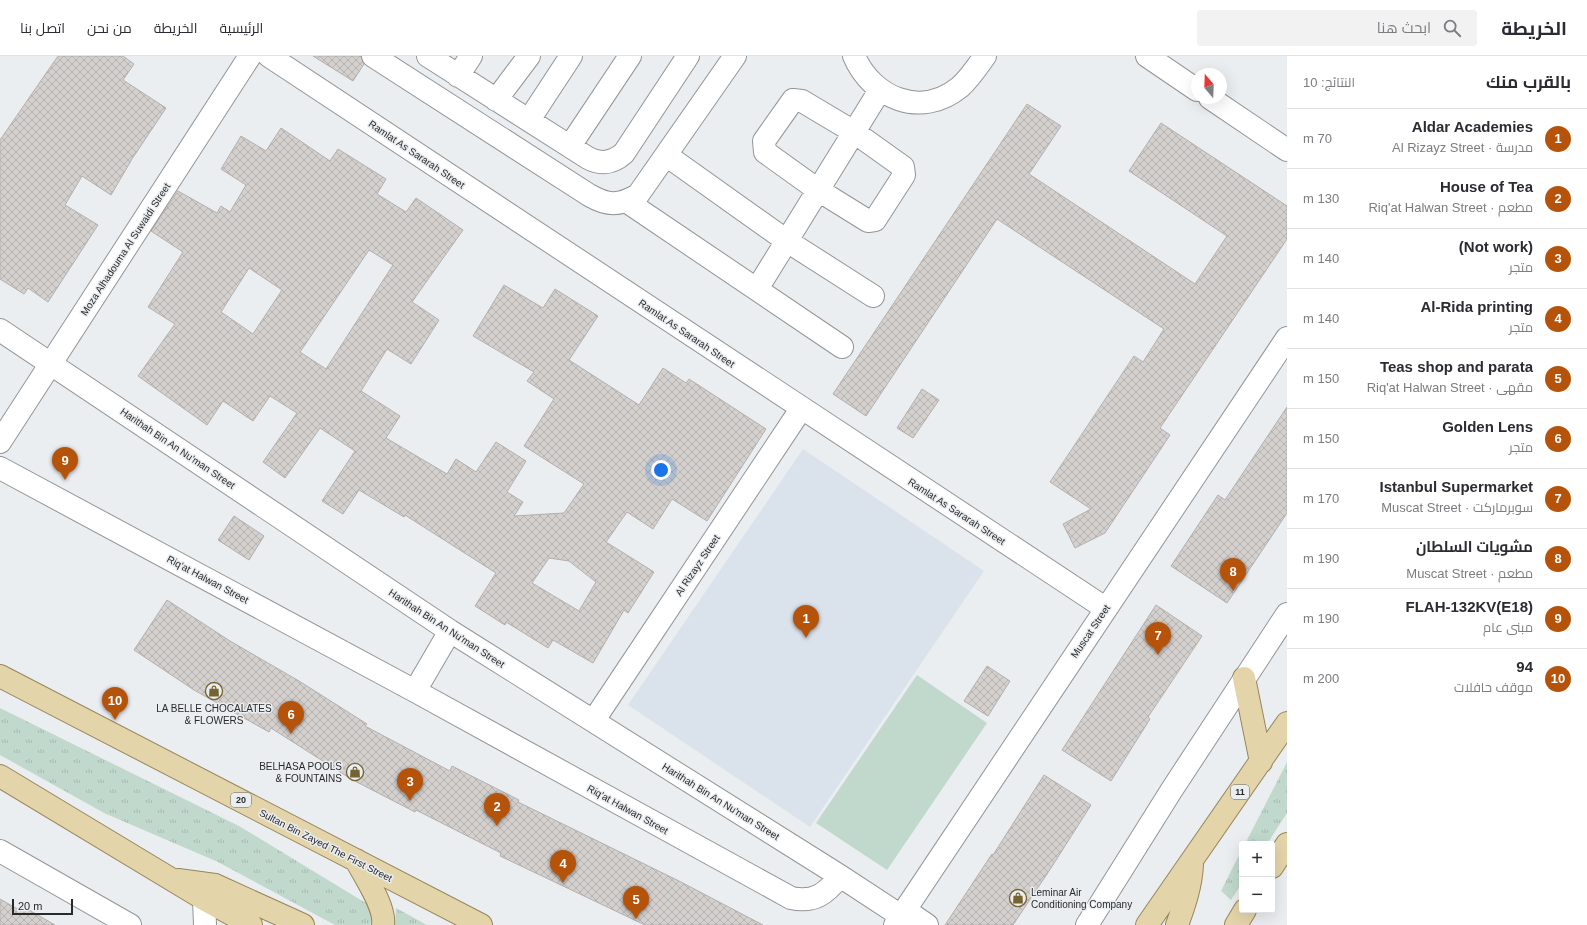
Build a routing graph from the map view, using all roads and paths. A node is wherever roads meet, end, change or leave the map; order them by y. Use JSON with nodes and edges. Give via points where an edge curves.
{"nodes":[{"id":1,"x":250,"y":56,"type":"edge"},
{"id":2,"x":269,"y":56,"type":"edge"},
{"id":3,"x":373,"y":56,"type":"edge"},
{"id":4,"x":428,"y":56,"type":"edge"},
{"id":5,"x":471,"y":56,"type":"edge"},
{"id":6,"x":529,"y":56,"type":"edge"},
{"id":7,"x":571,"y":56,"type":"edge"},
{"id":8,"x":630,"y":56,"type":"edge"},
{"id":9,"x":688,"y":56,"type":"edge"},
{"id":10,"x":735,"y":56,"type":"edge"},
{"id":11,"x":854,"y":56,"type":"edge"},
{"id":12,"x":984,"y":56,"type":"edge"},
{"id":13,"x":1147,"y":56,"type":"edge"},
{"id":14,"x":458,"y":76,"type":"junction"},
{"id":15,"x":1191,"y":86,"type":"edge"},
{"id":16,"x":880,"y":90,"type":"junction"},
{"id":17,"x":496,"y":100,"type":"junction"},
{"id":18,"x":1219,"y":104,"type":"edge"},
{"id":19,"x":529,"y":120,"type":"junction"},
{"id":20,"x":854,"y":132,"type":"junction"},
{"id":21,"x":570,"y":146,"type":"junction"},
{"id":22,"x":1287,"y":150,"type":"edge"},
{"id":23,"x":666,"y":155,"type":"junction"},
{"id":24,"x":818,"y":190,"type":"junction"},
{"id":25,"x":626,"y":201,"type":"junction"},
{"id":26,"x":787,"y":241,"type":"junction"},
{"id":27,"x":757,"y":289,"type":"junction"},
{"id":28,"x":873,"y":296,"type":"dead end"},
{"id":29,"x":2,"y":335,"type":"edge"},
{"id":30,"x":1287,"y":338,"type":"edge"},
{"id":31,"x":842,"y":347,"type":"dead end"},
{"id":32,"x":50,"y":363,"type":"junction"},
{"id":33,"x":801,"y":409,"type":"junction"},
{"id":34,"x":0,"y":442,"type":"edge"},
{"id":35,"x":0,"y":468,"type":"edge"},
{"id":36,"x":1105,"y":608,"type":"junction"},
{"id":37,"x":1287,"y":614,"type":"edge"},
{"id":38,"x":450,"y":631,"type":"junction"},
{"id":39,"x":0,"y":676,"type":"edge"},
{"id":40,"x":1244,"y":678,"type":"junction"},
{"id":41,"x":415,"y":690,"type":"junction"},
{"id":42,"x":594,"y":720,"type":"junction"},
{"id":43,"x":1287,"y":723,"type":"edge"},
{"id":44,"x":1261,"y":762,"type":"junction"},
{"id":45,"x":0,"y":776,"type":"edge"},
{"id":46,"x":1287,"y":844,"type":"edge"},
{"id":47,"x":0,"y":851,"type":"edge"},
{"id":48,"x":356,"y":860,"type":"junction"},
{"id":49,"x":1192,"y":860,"type":"junction"},
{"id":50,"x":1275,"y":863,"type":"edge"},
{"id":51,"x":840,"y":876,"type":"junction"},
{"id":52,"x":173,"y":880,"type":"junction"},
{"id":53,"x":204,"y":899,"type":"junction"},
{"id":54,"x":1243,"y":913,"type":"edge"},
{"id":55,"x":900,"y":917,"type":"edge"},
{"id":56,"x":130,"y":925,"type":"edge"},
{"id":57,"x":205,"y":925,"type":"edge"},
{"id":58,"x":251,"y":925,"type":"edge"},
{"id":59,"x":303,"y":925,"type":"edge"},
{"id":60,"x":383,"y":925,"type":"edge"},
{"id":61,"x":481,"y":925,"type":"edge"},
{"id":62,"x":927,"y":925,"type":"edge"},
{"id":63,"x":1087,"y":925,"type":"edge"},
{"id":64,"x":1147,"y":925,"type":"edge"},
{"id":65,"x":1177,"y":925,"type":"edge"},
{"id":66,"x":1236,"y":925,"type":"edge"}],
"edges":[{"from":1,"to":32,"type":"street","name":"Moza Alhadouma Al Suwaidi Street"},
{"from":2,"to":33,"type":"street","name":"Ramlat As Sararah Street"},
{"from":3,"to":25,"type":"street","via":[[600,202],[613,204]]},
{"from":4,"to":14,"type":"street"},
{"from":5,"to":14,"type":"street"},
{"from":6,"to":17,"type":"street"},
{"from":7,"to":19,"type":"street"},
{"from":8,"to":21,"type":"street"},
{"from":9,"to":21,"type":"street","via":[[619,157],[607,163],[594,161]]},
{"from":10,"to":23,"type":"street"},
{"from":11,"to":16,"type":"street","via":[[866,78]]},
{"from":12,"to":16,"type":"street","via":[[959,88],[936,100],[910,102],[897,99]]},
{"from":13,"to":15,"type":"street"},
{"from":14,"to":17,"type":"street"},
{"from":16,"to":20,"type":"street"},
{"from":17,"to":19,"type":"street"},
{"from":18,"to":22,"type":"street"},
{"from":19,"to":21,"type":"street"},
{"from":20,"to":24,"type":"street"},
{"from":20,"to":24,"type":"street","via":[[903,167],[904,175],[875,220],[868,221]]},
{"from":20,"to":24,"type":"street","via":[[802,101],[793,100],[764,141],[765,152]]},
{"from":23,"to":25,"type":"street","via":[[638,194]]},
{"from":23,"to":26,"type":"street"},
{"from":24,"to":26,"type":"street"},
{"from":25,"to":27,"type":"street"},
{"from":26,"to":27,"type":"street"},
{"from":26,"to":28,"type":"street"},
{"from":27,"to":31,"type":"street"},
{"from":29,"to":32,"type":"street","name":"Harithah Bin An Nu'man Street"},
{"from":30,"to":36,"type":"street","name":"Muscat Street"},
{"from":32,"to":34,"type":"street","name":"Moza Alhadouma Al Suwaidi Street"},
{"from":32,"to":38,"type":"street","name":"Harithah Bin An Nu'man Street"},
{"from":33,"to":36,"type":"street","name":"Ramlat As Sararah Street"},
{"from":33,"to":42,"type":"street","name":"Al Rizayz Street"},
{"from":35,"to":41,"type":"street","name":"Riq'at Halwan Street"},
{"from":36,"to":55,"type":"street","name":"Muscat Street"},
{"from":37,"to":40,"type":"street"},
{"from":38,"to":41,"type":"street"},
{"from":38,"to":42,"type":"street","name":"Harithah Bin An Nu'man Street"},
{"from":39,"to":48,"type":"main road","name":"Sultan Bin Zayed The First Street","number":"20"},
{"from":40,"to":44,"type":"main road"},
{"from":40,"to":63,"type":"street"},
{"from":41,"to":51,"type":"street","name":"Riq'at Halwan Street","via":[[791,898],[800,900],[819,897]]},
{"from":42,"to":51,"type":"street","name":"Harithah Bin An Nu'man Street"},
{"from":43,"to":44,"type":"main road","number":"11"},
{"from":44,"to":49,"type":"main road","number":"11"},
{"from":45,"to":52,"type":"main road"},
{"from":46,"to":50,"type":"main road"},
{"from":47,"to":56,"type":"street"},
{"from":48,"to":60,"type":"main road","via":[[379,905]]},
{"from":48,"to":61,"type":"main road","name":"Sultan Bin Zayed The First Street","number":"20"},
{"from":49,"to":64,"type":"main road","number":"11"},
{"from":49,"to":65,"type":"main road","via":[[1192,877]]},
{"from":51,"to":55,"type":"street","name":"Harithah Bin An Nu'man Street"},
{"from":52,"to":53,"type":"main road"},
{"from":52,"to":59,"type":"main road","via":[[215,885]]},
{"from":53,"to":57,"type":"street"},
{"from":53,"to":58,"type":"main road"},
{"from":54,"to":66,"type":"main road"},
{"from":55,"to":62,"type":"street","name":"Harithah Bin An Nu'man Street"}]}
